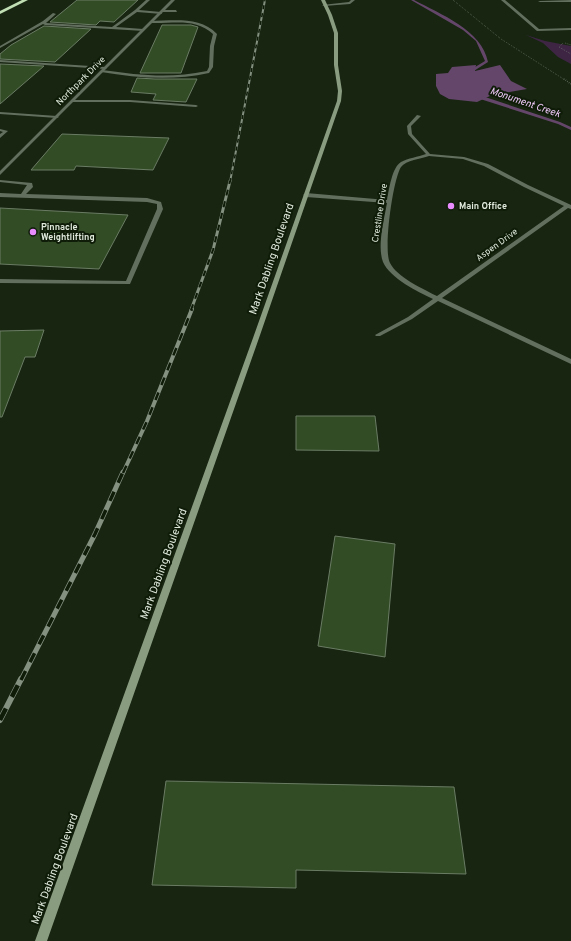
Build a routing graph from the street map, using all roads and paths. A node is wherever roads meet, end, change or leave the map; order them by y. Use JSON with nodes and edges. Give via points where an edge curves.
{"nodes":[{"id":1,"x":26,"y":0,"type":"edge"},
{"id":2,"x":148,"y":0,"type":"edge"},
{"id":3,"x":173,"y":0,"type":"edge"},
{"id":4,"x":353,"y":0,"type":"edge"},
{"id":5,"x":453,"y":0,"type":"edge"},
{"id":6,"x":503,"y":0,"type":"edge"},
{"id":7,"x":571,"y":1,"type":"edge"},
{"id":8,"x":324,"y":2,"type":"edge"},
{"id":9,"x":540,"y":2,"type":"dead end"},
{"id":10,"x":136,"y":11,"type":"junction"},
{"id":11,"x":176,"y":11,"type":"dead end"},
{"id":12,"x":162,"y":12,"type":"junction"},
{"id":13,"x":0,"y":13,"type":"edge"},
{"id":14,"x":54,"y":14,"type":"dead end"},
{"id":15,"x":44,"y":22,"type":"junction"},
{"id":16,"x":151,"y":22,"type":"junction"},
{"id":17,"x":112,"y":28,"type":"junction"},
{"id":18,"x":571,"y":29,"type":"edge"},
{"id":19,"x":143,"y":30,"type":"junction"},
{"id":20,"x":571,"y":45,"type":"edge"},
{"id":21,"x":0,"y":47,"type":"edge"},
{"id":22,"x":571,"y":54,"type":"edge"},
{"id":23,"x":0,"y":61,"type":"edge"},
{"id":24,"x":104,"y":70,"type":"junction"},
{"id":25,"x":571,"y":84,"type":"edge"},
{"id":26,"x":73,"y":101,"type":"junction"},
{"id":27,"x":196,"y":106,"type":"dead end"},
{"id":28,"x":0,"y":113,"type":"edge"},
{"id":29,"x":419,"y":116,"type":"dead end"},
{"id":30,"x":57,"y":117,"type":"junction"},
{"id":31,"x":0,"y":130,"type":"edge"},
{"id":32,"x":0,"y":137,"type":"edge"},
{"id":33,"x":429,"y":155,"type":"junction"},
{"id":34,"x":1,"y":173,"type":"edge"},
{"id":35,"x":0,"y":180,"type":"edge"},
{"id":36,"x":306,"y":194,"type":"junction"},
{"id":37,"x":0,"y":195,"type":"edge"},
{"id":38,"x":22,"y":196,"type":"junction"},
{"id":39,"x":390,"y":202,"type":"junction"},
{"id":40,"x":569,"y":206,"type":"edge"},
{"id":41,"x":0,"y":280,"type":"edge"},
{"id":42,"x":438,"y":298,"type":"junction"},
{"id":43,"x":378,"y":335,"type":"dead end"},
{"id":44,"x":571,"y":362,"type":"edge"},
{"id":45,"x":41,"y":941,"type":"edge"}],
"edges":[{"from":1,"to":13,"type":"highway"},
{"from":2,"to":10,"type":"street"},
{"from":3,"to":12,"type":"street","name":"Northpark Drive"},
{"from":4,"to":8,"type":"street","via":[[350,3]]},
{"from":5,"to":25,"type":"path","via":[[505,42]]},
{"from":6,"to":18,"type":"street","via":[[538,30]]},
{"from":7,"to":9,"type":"street"},
{"from":8,"to":36,"type":"street","name":"Mark Dabling Boulevard","via":[[336,33],[336,65],[340,91],[339,101]]},
{"from":10,"to":12,"type":"street"},
{"from":10,"to":17,"type":"street"},
{"from":11,"to":12,"type":"street"},
{"from":12,"to":16,"type":"street","name":"Northpark Drive"},
{"from":14,"to":15,"type":"street"},
{"from":15,"to":17,"type":"street"},
{"from":15,"to":21,"type":"street"},
{"from":16,"to":19,"type":"street","name":"Northpark Drive"},
{"from":16,"to":24,"type":"street","via":[[198,24],[210,28],[215,34],[211,67],[208,72],[195,75],[153,76],[126,75]]},
{"from":17,"to":19,"type":"street"},
{"from":19,"to":24,"type":"street","name":"Northpark Drive"},
{"from":20,"to":22,"type":"path","via":[[563,43],[559,46]]},
{"from":23,"to":24,"type":"street"},
{"from":24,"to":26,"type":"street","name":"Northpark Drive"},
{"from":26,"to":27,"type":"street","via":[[130,101]]},
{"from":26,"to":30,"type":"street","name":"Northpark Drive"},
{"from":28,"to":30,"type":"street"},
{"from":29,"to":33,"type":"street","via":[[409,126],[410,134]]},
{"from":30,"to":34,"type":"street","name":"Northpark Drive"},
{"from":31,"to":32,"type":"street","via":[[6,131]]},
{"from":33,"to":39,"type":"street","name":"Crestline Drive","via":[[404,162],[399,166]]},
{"from":33,"to":40,"type":"street","name":"Crestline Drive","via":[[474,161]]},
{"from":35,"to":38,"type":"street","via":[[30,184]]},
{"from":36,"to":39,"type":"street","name":"Mark Dabling Boulevard"},
{"from":36,"to":45,"type":"street","name":"Mark Dabling Boulevard"},
{"from":37,"to":38,"type":"street"},
{"from":38,"to":41,"type":"street","via":[[147,200],[159,203],[160,209],[128,283]]},
{"from":39,"to":42,"type":"street","name":"Crestline Drive","via":[[384,258],[392,271],[401,278]]},
{"from":40,"to":42,"type":"street","name":"Aspen Drive"},
{"from":42,"to":43,"type":"street","name":"Aspen Drive","via":[[410,318]]},
{"from":42,"to":44,"type":"street","name":"Crestline Drive"}]}
